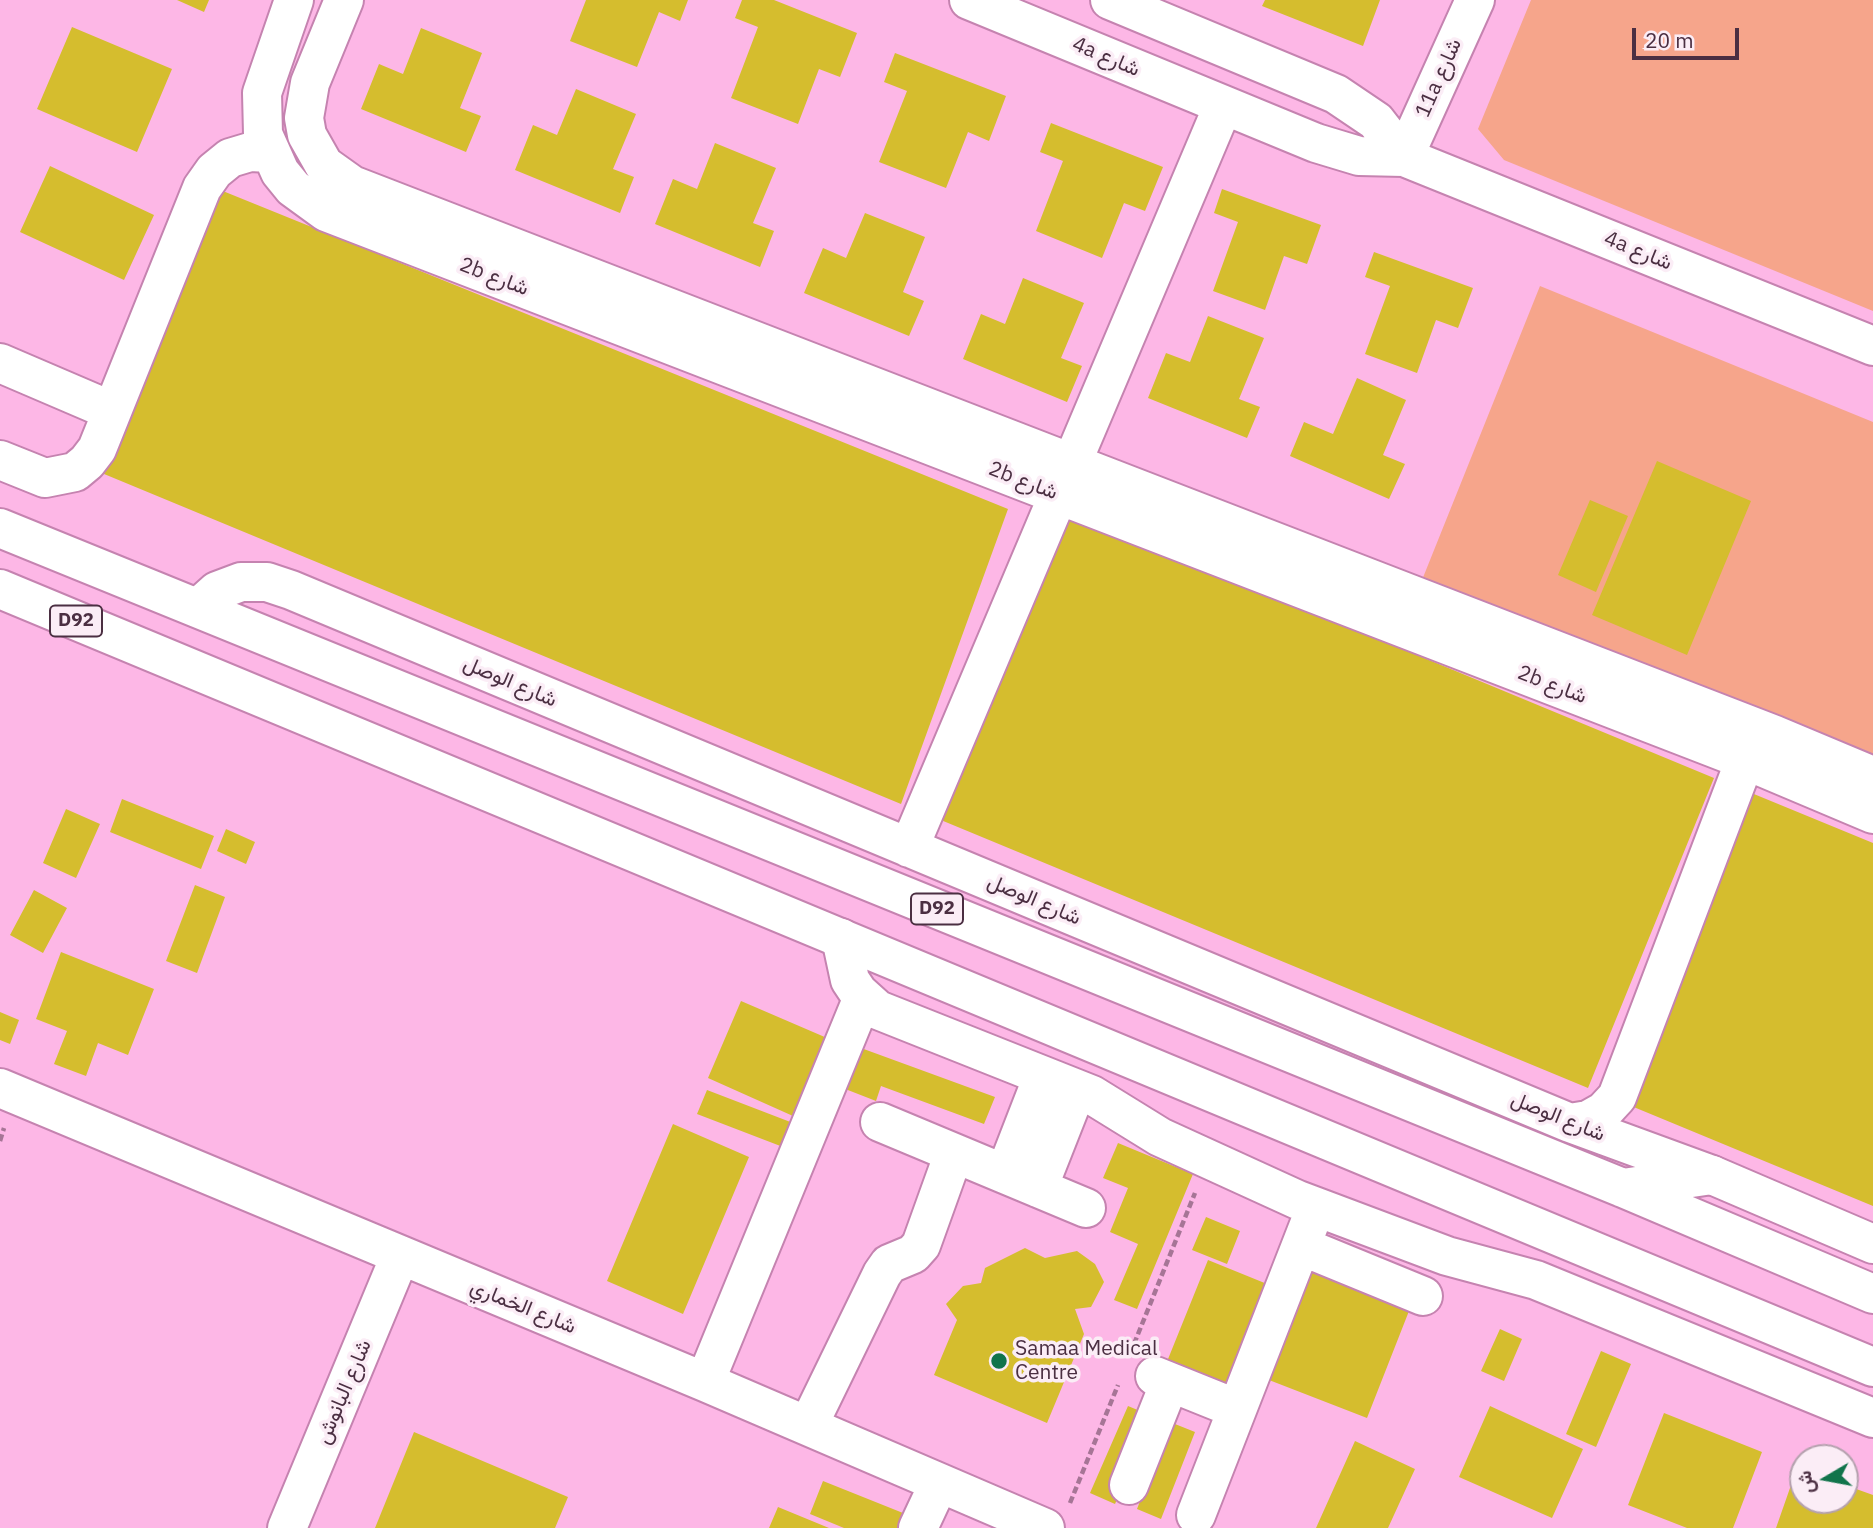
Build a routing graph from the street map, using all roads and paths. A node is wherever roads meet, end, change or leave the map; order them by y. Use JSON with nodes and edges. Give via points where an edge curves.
{"nodes":[{"id":1,"x":294,"y":0,"type":"edge"},
{"id":2,"x":344,"y":0,"type":"edge"},
{"id":3,"x":969,"y":0,"type":"edge"},
{"id":4,"x":1110,"y":0,"type":"edge"},
{"id":5,"x":1475,"y":0,"type":"edge"},
{"id":6,"x":1223,"y":106,"type":"junction"},
{"id":7,"x":270,"y":153,"type":"junction"},
{"id":8,"x":1404,"y":157,"type":"junction"},
{"id":9,"x":1873,"y":346,"type":"edge"},
{"id":10,"x":0,"y":363,"type":"edge"},
{"id":11,"x":112,"y":411,"type":"junction"},
{"id":12,"x":0,"y":460,"type":"edge"},
{"id":13,"x":1066,"y":479,"type":"junction"},
{"id":14,"x":0,"y":528,"type":"edge"},
{"id":15,"x":0,"y":589,"type":"edge"},
{"id":16,"x":198,"y":608,"type":"junction"},
{"id":17,"x":1745,"y":760,"type":"junction"},
{"id":18,"x":1873,"y":776,"type":"edge"},
{"id":19,"x":1873,"y":814,"type":"edge"},
{"id":20,"x":909,"y":848,"type":"junction"},
{"id":21,"x":841,"y":938,"type":"junction"},
{"id":22,"x":863,"y":997,"type":"junction"},
{"id":23,"x":1060,"y":1082,"type":"junction"},
{"id":24,"x":0,"y":1088,"type":"edge"},
{"id":25,"x":880,"y":1122,"type":"dead end"},
{"id":26,"x":1570,"y":1123,"type":"junction"},
{"id":27,"x":954,"y":1153,"type":"junction"},
{"id":28,"x":1712,"y":1175,"type":"junction"},
{"id":29,"x":1021,"y":1181,"type":"junction"},
{"id":30,"x":1623,"y":1188,"type":"junction"},
{"id":31,"x":1316,"y":1207,"type":"junction"},
{"id":32,"x":1086,"y":1208,"type":"dead end"},
{"id":33,"x":1873,"y":1244,"type":"edge"},
{"id":34,"x":1301,"y":1246,"type":"junction"},
{"id":35,"x":400,"y":1256,"type":"junction"},
{"id":36,"x":1873,"y":1294,"type":"edge"},
{"id":37,"x":1423,"y":1296,"type":"dead end"},
{"id":38,"x":1856,"y":1353,"type":"edge"},
{"id":39,"x":1873,"y":1367,"type":"edge"},
{"id":40,"x":705,"y":1382,"type":"junction"},
{"id":41,"x":1237,"y":1409,"type":"junction"},
{"id":42,"x":1873,"y":1418,"type":"edge"},
{"id":43,"x":808,"y":1426,"type":"junction"},
{"id":44,"x":939,"y":1483,"type":"junction"},
{"id":45,"x":1129,"y":1485,"type":"dead end"},
{"id":46,"x":1196,"y":1515,"type":"dead end"},
{"id":47,"x":287,"y":1528,"type":"edge"},
{"id":48,"x":918,"y":1528,"type":"edge"},
{"id":49,"x":1045,"y":1528,"type":"edge"}],
"edges":[{"from":1,"to":7,"type":"street","name":"2b شارع","via":[[267,72],[261,113]]},
{"from":2,"to":13,"type":"street","name":"2b شارع","via":[[310,83],[304,118],[307,135],[324,165],[352,185]]},
{"from":3,"to":6,"type":"street","name":"4a شارع"},
{"from":4,"to":8,"type":"street","via":[[1336,94],[1376,121]]},
{"from":5,"to":8,"type":"street","name":"11a شارع"},
{"from":6,"to":8,"type":"street","name":"4a شارع","via":[[1337,151]]},
{"from":6,"to":13,"type":"street"},
{"from":7,"to":11,"type":"street","via":[[230,158],[202,187]]},
{"from":7,"to":13,"type":"street","name":"2b شارع","via":[[293,188],[326,212]]},
{"from":8,"to":9,"type":"street","name":"4a شارع"},
{"from":10,"to":11,"type":"street"},
{"from":11,"to":12,"type":"street","via":[[97,449],[75,472],[45,478]]},
{"from":13,"to":17,"type":"street","name":"2b شارع"},
{"from":13,"to":18,"type":"street","name":"2b شارع"},
{"from":13,"to":20,"type":"street"},
{"from":14,"to":16,"type":"street","name":"شارع الوصل","number":"D92"},
{"from":15,"to":21,"type":"street","number":"D92"},
{"from":16,"to":20,"type":"street","name":"شارع الوصل","via":[[217,592],[241,582],[279,586]]},
{"from":16,"to":30,"type":"street","name":"شارع الوصل","number":"D92"},
{"from":17,"to":19,"type":"street","name":"2b شارع"},
{"from":17,"to":26,"type":"street","via":[[1617,1097],[1596,1115]]},
{"from":20,"to":26,"type":"street","name":"شارع الوصل"},
{"from":21,"to":22,"type":"street","via":[[845,967]]},
{"from":21,"to":38,"type":"street","number":"D92"},
{"from":22,"to":23,"type":"street","via":[[878,1010]]},
{"from":22,"to":40,"type":"street"},
{"from":23,"to":29,"type":"street"},
{"from":23,"to":31,"type":"street","via":[[1160,1137]]},
{"from":24,"to":35,"type":"street","name":"شارع الخماري"},
{"from":25,"to":27,"type":"street"},
{"from":26,"to":28,"type":"street","name":"شارع الوصل"},
{"from":27,"to":29,"type":"street"},
{"from":27,"to":43,"type":"street","via":[[922,1245],[882,1274]]},
{"from":28,"to":30,"type":"street"},
{"from":28,"to":33,"type":"street","name":"شارع الوصل"},
{"from":29,"to":32,"type":"street"},
{"from":30,"to":36,"type":"street","name":"شارع الوصل","number":"D92"},
{"from":31,"to":34,"type":"street"},
{"from":31,"to":42,"type":"street","via":[[1447,1256],[1536,1280]]},
{"from":34,"to":37,"type":"street"},
{"from":34,"to":41,"type":"street"},
{"from":35,"to":40,"type":"street","name":"شارع الخماري"},
{"from":35,"to":47,"type":"street","name":"شارع البانوش"},
{"from":38,"to":39,"type":"street","number":"D92"},
{"from":40,"to":43,"type":"street","name":"شارع الخماري"},
{"from":41,"to":45,"type":"street","via":[[1163,1379]]},
{"from":41,"to":46,"type":"street"},
{"from":43,"to":44,"type":"street","name":"شارع الخماري"},
{"from":44,"to":48,"type":"street"},
{"from":44,"to":49,"type":"street","name":"شارع الخماري"}]}
